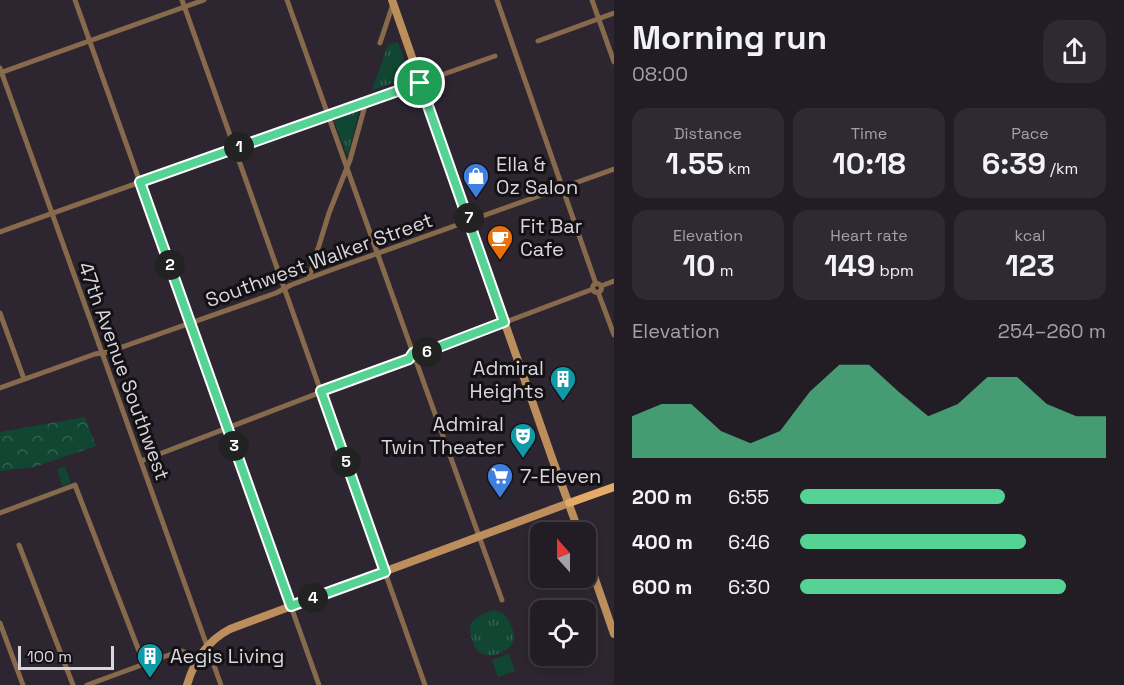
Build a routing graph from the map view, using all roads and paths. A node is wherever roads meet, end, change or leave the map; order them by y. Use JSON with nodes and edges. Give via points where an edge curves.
{"nodes":[{"id":1,"x":75,"y":0,"type":"edge"},
{"id":2,"x":182,"y":0,"type":"edge"},
{"id":3,"x":204,"y":0,"type":"edge"},
{"id":4,"x":287,"y":0,"type":"edge"},
{"id":5,"x":497,"y":0,"type":"edge"},
{"id":6,"x":592,"y":0,"type":"edge"},
{"id":7,"x":393,"y":1,"type":"edge"},
{"id":8,"x":184,"y":7,"type":"junction"},
{"id":9,"x":614,"y":13,"type":"edge"},
{"id":10,"x":598,"y":19,"type":"junction"},
{"id":11,"x":538,"y":40,"type":"dead end"},
{"id":12,"x":90,"y":41,"type":"junction"},
{"id":13,"x":380,"y":43,"type":"dead end"},
{"id":14,"x":495,"y":56,"type":"dead end"},
{"id":15,"x":614,"y":62,"type":"edge"},
{"id":16,"x":1,"y":71,"type":"edge"},
{"id":17,"x":420,"y":83,"type":"junction"},
{"id":18,"x":366,"y":102,"type":"junction"},
{"id":19,"x":328,"y":116,"type":"junction"},
{"id":20,"x":234,"y":149,"type":"junction"},
{"id":21,"x":347,"y":166,"type":"junction"},
{"id":22,"x":614,"y":169,"type":"edge"},
{"id":23,"x":140,"y":182,"type":"junction"},
{"id":24,"x":562,"y":187,"type":"junction"},
{"id":25,"x":52,"y":214,"type":"junction"},
{"id":26,"x":470,"y":221,"type":"junction"},
{"id":27,"x":0,"y":232,"type":"edge"},
{"id":28,"x":378,"y":253,"type":"junction"},
{"id":29,"x":309,"y":278,"type":"junction"},
{"id":30,"x":614,"y":281,"type":"edge"},
{"id":31,"x":284,"y":288,"type":"junction"},
{"id":32,"x":597,"y":288,"type":"junction"},
{"id":33,"x":0,"y":313,"type":"edge"},
{"id":34,"x":504,"y":322,"type":"junction"},
{"id":35,"x":191,"y":323,"type":"junction"},
{"id":36,"x":614,"y":335,"type":"edge"},
{"id":37,"x":102,"y":353,"type":"junction"},
{"id":38,"x":414,"y":357,"type":"junction"},
{"id":39,"x":24,"y":379,"type":"junction"},
{"id":40,"x":0,"y":388,"type":"edge"},
{"id":41,"x":321,"y":391,"type":"junction"},
{"id":42,"x":227,"y":428,"type":"junction"},
{"id":43,"x":141,"y":461,"type":"junction"},
{"id":44,"x":614,"y":487,"type":"edge"},
{"id":45,"x":569,"y":503,"type":"junction"},
{"id":46,"x":0,"y":513,"type":"edge"},
{"id":47,"x":576,"y":522,"type":"edge"},
{"id":48,"x":479,"y":536,"type":"junction"},
{"id":49,"x":19,"y":544,"type":"dead end"},
{"id":50,"x":385,"y":572,"type":"junction"},
{"id":51,"x":596,"y":582,"type":"edge"},
{"id":52,"x":502,"y":600,"type":"dead end"},
{"id":53,"x":291,"y":606,"type":"junction"},
{"id":54,"x":0,"y":623,"type":"edge"},
{"id":55,"x":614,"y":634,"type":"edge"},
{"id":56,"x":2,"y":635,"type":"edge"},
{"id":57,"x":207,"y":646,"type":"junction"},
{"id":58,"x":198,"y":658,"type":"junction"},
{"id":59,"x":144,"y":664,"type":"junction"},
{"id":60,"x":23,"y":685,"type":"edge"},
{"id":61,"x":73,"y":685,"type":"edge"},
{"id":62,"x":87,"y":685,"type":"edge"},
{"id":63,"x":187,"y":685,"type":"edge"},
{"id":64,"x":221,"y":685,"type":"edge"},
{"id":65,"x":320,"y":685,"type":"edge"},
{"id":66,"x":425,"y":685,"type":"edge"}],
"edges":[{"from":1,"to":12,"type":"street"},
{"from":2,"to":8,"type":"street"},
{"from":3,"to":8,"type":"street"},
{"from":4,"to":19,"type":"street"},
{"from":5,"to":24,"type":"street"},
{"from":6,"to":10,"type":"street"},
{"from":7,"to":13,"type":"street"},
{"from":7,"to":17,"type":"main road"},
{"from":8,"to":12,"type":"street"},
{"from":8,"to":20,"type":"street"},
{"from":9,"to":10,"type":"street"},
{"from":10,"to":11,"type":"street"},
{"from":10,"to":15,"type":"street"},
{"from":12,"to":16,"type":"street"},
{"from":12,"to":23,"type":"street"},
{"from":14,"to":17,"type":"street"},
{"from":16,"to":25,"type":"street","name":"47th Avenue Southwest"},
{"from":17,"to":18,"type":"street"},
{"from":17,"to":26,"type":"main road"},
{"from":18,"to":19,"type":"street"},
{"from":18,"to":21,"type":"street"},
{"from":19,"to":20,"type":"street"},
{"from":19,"to":21,"type":"street"},
{"from":20,"to":23,"type":"street"},
{"from":20,"to":31,"type":"street"},
{"from":21,"to":28,"type":"street"},
{"from":21,"to":29,"type":"street"},
{"from":22,"to":24,"type":"street","name":"Southwest Walker Street"},
{"from":23,"to":25,"type":"street"},
{"from":23,"to":35,"type":"street"},
{"from":24,"to":26,"type":"street","name":"Southwest Walker Street"},
{"from":24,"to":32,"type":"street"},
{"from":25,"to":27,"type":"street"},
{"from":25,"to":37,"type":"street","name":"47th Avenue Southwest"},
{"from":26,"to":28,"type":"street","name":"Southwest Walker Street"},
{"from":26,"to":34,"type":"main road"},
{"from":28,"to":29,"type":"street","name":"Southwest Walker Street"},
{"from":28,"to":38,"type":"street"},
{"from":29,"to":31,"type":"street","name":"Southwest Walker Street"},
{"from":30,"to":32,"type":"street"},
{"from":31,"to":35,"type":"street","name":"Southwest Walker Street"},
{"from":31,"to":41,"type":"street"},
{"from":32,"to":34,"type":"street"},
{"from":32,"to":36,"type":"street"},
{"from":33,"to":39,"type":"street"},
{"from":34,"to":38,"type":"street"},
{"from":34,"to":45,"type":"main road"},
{"from":35,"to":37,"type":"street","name":"Southwest Walker Street"},
{"from":35,"to":42,"type":"street"},
{"from":37,"to":39,"type":"street","name":"Southwest Walker Street"},
{"from":37,"to":43,"type":"street","name":"47th Avenue Southwest"},
{"from":38,"to":41,"type":"street"},
{"from":38,"to":48,"type":"street"},
{"from":39,"to":40,"type":"street","name":"Southwest Walker Street"},
{"from":41,"to":42,"type":"street"},
{"from":41,"to":50,"type":"street"},
{"from":42,"to":43,"type":"street"},
{"from":42,"to":53,"type":"street"},
{"from":43,"to":57,"type":"street","name":"47th Avenue Southwest"},
{"from":44,"to":45,"type":"main road"},
{"from":45,"to":47,"type":"main road"},
{"from":45,"to":48,"type":"main road"},
{"from":46,"to":59,"type":"street","via":[[75,485]]},
{"from":48,"to":50,"type":"main road"},
{"from":48,"to":52,"type":"street"},
{"from":49,"to":61,"type":"street"},
{"from":50,"to":53,"type":"main road"},
{"from":50,"to":66,"type":"street"},
{"from":51,"to":55,"type":"main road"},
{"from":53,"to":57,"type":"main road","via":[[230,629]]},
{"from":53,"to":65,"type":"street"},
{"from":54,"to":56,"type":"street"},
{"from":56,"to":60,"type":"street"},
{"from":57,"to":58,"type":"main road"},
{"from":57,"to":64,"type":"street","name":"47th Avenue Southwest"},
{"from":58,"to":59,"type":"street","via":[[182,651]]},
{"from":58,"to":63,"type":"main road"},
{"from":59,"to":62,"type":"street"}]}
